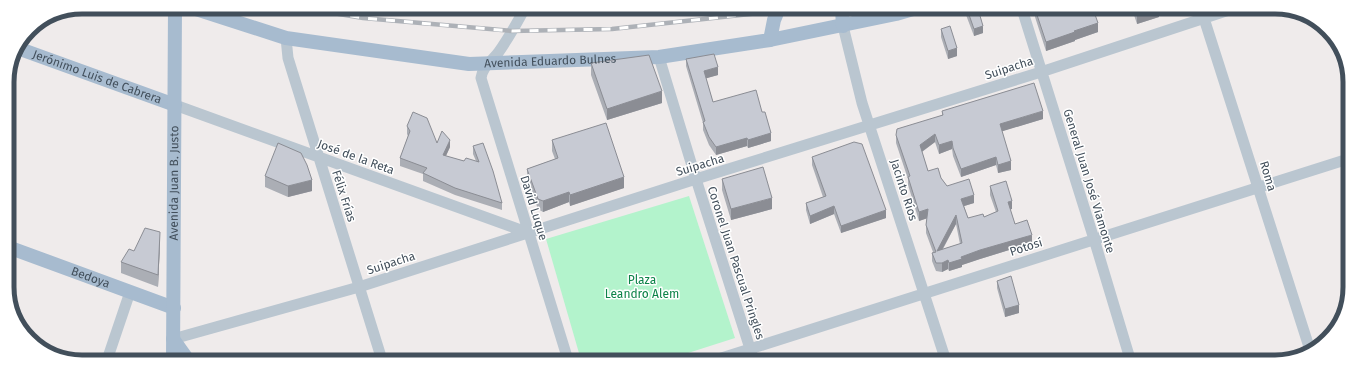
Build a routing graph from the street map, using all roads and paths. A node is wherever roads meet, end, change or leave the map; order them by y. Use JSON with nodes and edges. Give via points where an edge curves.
{"nodes":[{"id":1,"x":175,"y":14,"type":"edge"},
{"id":2,"x":212,"y":14,"type":"edge"},
{"id":3,"x":521,"y":14,"type":"edge"},
{"id":4,"x":776,"y":14,"type":"edge"},
{"id":5,"x":842,"y":14,"type":"edge"},
{"id":6,"x":896,"y":14,"type":"edge"},
{"id":7,"x":1024,"y":14,"type":"edge"},
{"id":8,"x":1203,"y":14,"type":"edge"},
{"id":9,"x":843,"y":26,"type":"junction"},
{"id":10,"x":286,"y":38,"type":"junction"},
{"id":11,"x":770,"y":40,"type":"junction"},
{"id":12,"x":22,"y":50,"type":"edge"},
{"id":13,"x":659,"y":57,"type":"junction"},
{"id":14,"x":487,"y":64,"type":"junction"},
{"id":15,"x":1041,"y":72,"type":"junction"},
{"id":16,"x":175,"y":105,"type":"junction"},
{"id":17,"x":870,"y":126,"type":"junction"},
{"id":18,"x":317,"y":156,"type":"junction"},
{"id":19,"x":1343,"y":161,"type":"edge"},
{"id":20,"x":696,"y":179,"type":"junction"},
{"id":21,"x":1257,"y":187,"type":"junction"},
{"id":22,"x":529,"y":233,"type":"junction"},
{"id":23,"x":1094,"y":239,"type":"junction"},
{"id":24,"x":14,"y":249,"type":"edge"},
{"id":25,"x":359,"y":287,"type":"junction"},
{"id":26,"x":130,"y":292,"type":"junction"},
{"id":27,"x":924,"y":293,"type":"junction"},
{"id":28,"x":174,"y":308,"type":"junction"},
{"id":29,"x":173,"y":339,"type":"junction"},
{"id":30,"x":1309,"y":346,"type":"edge"},
{"id":31,"x":750,"y":349,"type":"junction"},
{"id":32,"x":109,"y":355,"type":"edge"},
{"id":33,"x":173,"y":355,"type":"edge"},
{"id":34,"x":184,"y":355,"type":"edge"},
{"id":35,"x":380,"y":355,"type":"edge"},
{"id":36,"x":566,"y":355,"type":"edge"},
{"id":37,"x":731,"y":355,"type":"edge"},
{"id":38,"x":752,"y":355,"type":"edge"},
{"id":39,"x":944,"y":355,"type":"edge"},
{"id":40,"x":1129,"y":355,"type":"edge"}],
"edges":[{"from":1,"to":16,"type":"main road","name":"Avenida Juan B. Justo"},
{"from":2,"to":10,"type":"main road","name":"Avenida Eduardo Bulnes"},
{"from":3,"to":14,"type":"street","via":[[498,53]]},
{"from":4,"to":11,"type":"main road"},
{"from":5,"to":9,"type":"main road"},
{"from":6,"to":9,"type":"main road","name":"Avenida Eduardo Bulnes"},
{"from":7,"to":15,"type":"street","name":"General Juan José Viamonte"},
{"from":8,"to":15,"type":"street","name":"Suipacha"},
{"from":8,"to":21,"type":"street","name":"Roma"},
{"from":9,"to":11,"type":"main road","name":"Avenida Eduardo Bulnes"},
{"from":9,"to":17,"type":"street","name":"Jacinto Ríos"},
{"from":10,"to":14,"type":"main road","name":"Avenida Eduardo Bulnes","via":[[469,64]]},
{"from":10,"to":18,"type":"street","name":"Félix Frías","via":[[288,58]]},
{"from":11,"to":13,"type":"main road","name":"Avenida Eduardo Bulnes"},
{"from":12,"to":16,"type":"main road","name":"Jerónimo Luis de Cabrera"},
{"from":13,"to":14,"type":"main road","name":"Avenida Eduardo Bulnes"},
{"from":13,"to":20,"type":"street","name":"Coronel Juan Pascual Pringles"},
{"from":14,"to":22,"type":"street","name":"David Luque","via":[[481,78]]},
{"from":15,"to":17,"type":"street","name":"Suipacha"},
{"from":15,"to":23,"type":"street","name":"General Juan José Viamonte"},
{"from":16,"to":18,"type":"street","name":"José de la Reta"},
{"from":16,"to":28,"type":"main road","name":"Avenida Juan B. Justo"},
{"from":17,"to":20,"type":"street","name":"Suipacha"},
{"from":17,"to":27,"type":"street","name":"Jacinto Ríos"},
{"from":18,"to":22,"type":"street","name":"José de la Reta"},
{"from":18,"to":25,"type":"street","name":"Félix Frías"},
{"from":19,"to":21,"type":"street","name":"Potosí"},
{"from":20,"to":22,"type":"street","name":"Suipacha"},
{"from":20,"to":31,"type":"street","name":"Coronel Juan Pascual Pringles"},
{"from":21,"to":23,"type":"street","name":"Potosí"},
{"from":21,"to":30,"type":"street","name":"Roma"},
{"from":22,"to":25,"type":"street","name":"Suipacha"},
{"from":22,"to":36,"type":"street","name":"David Luque"},
{"from":23,"to":27,"type":"street","name":"Potosí"},
{"from":23,"to":40,"type":"street","name":"General Juan José Viamonte"},
{"from":24,"to":26,"type":"main road","name":"Bedoya"},
{"from":25,"to":29,"type":"street","name":"Suipacha"},
{"from":25,"to":35,"type":"street","name":"Félix Frías"},
{"from":26,"to":28,"type":"main road","name":"Bedoya"},
{"from":26,"to":32,"type":"street"},
{"from":27,"to":31,"type":"street","name":"Potosí"},
{"from":27,"to":39,"type":"street","name":"Jacinto Ríos"},
{"from":28,"to":29,"type":"main road","name":"Avenida Juan B. Justo"},
{"from":29,"to":33,"type":"main road","name":"Avenida Juan B. Justo"},
{"from":29,"to":34,"type":"main road"},
{"from":31,"to":37,"type":"street","name":"Potosí"},
{"from":31,"to":38,"type":"street","name":"Coronel Juan Pascual Pringles"}]}
